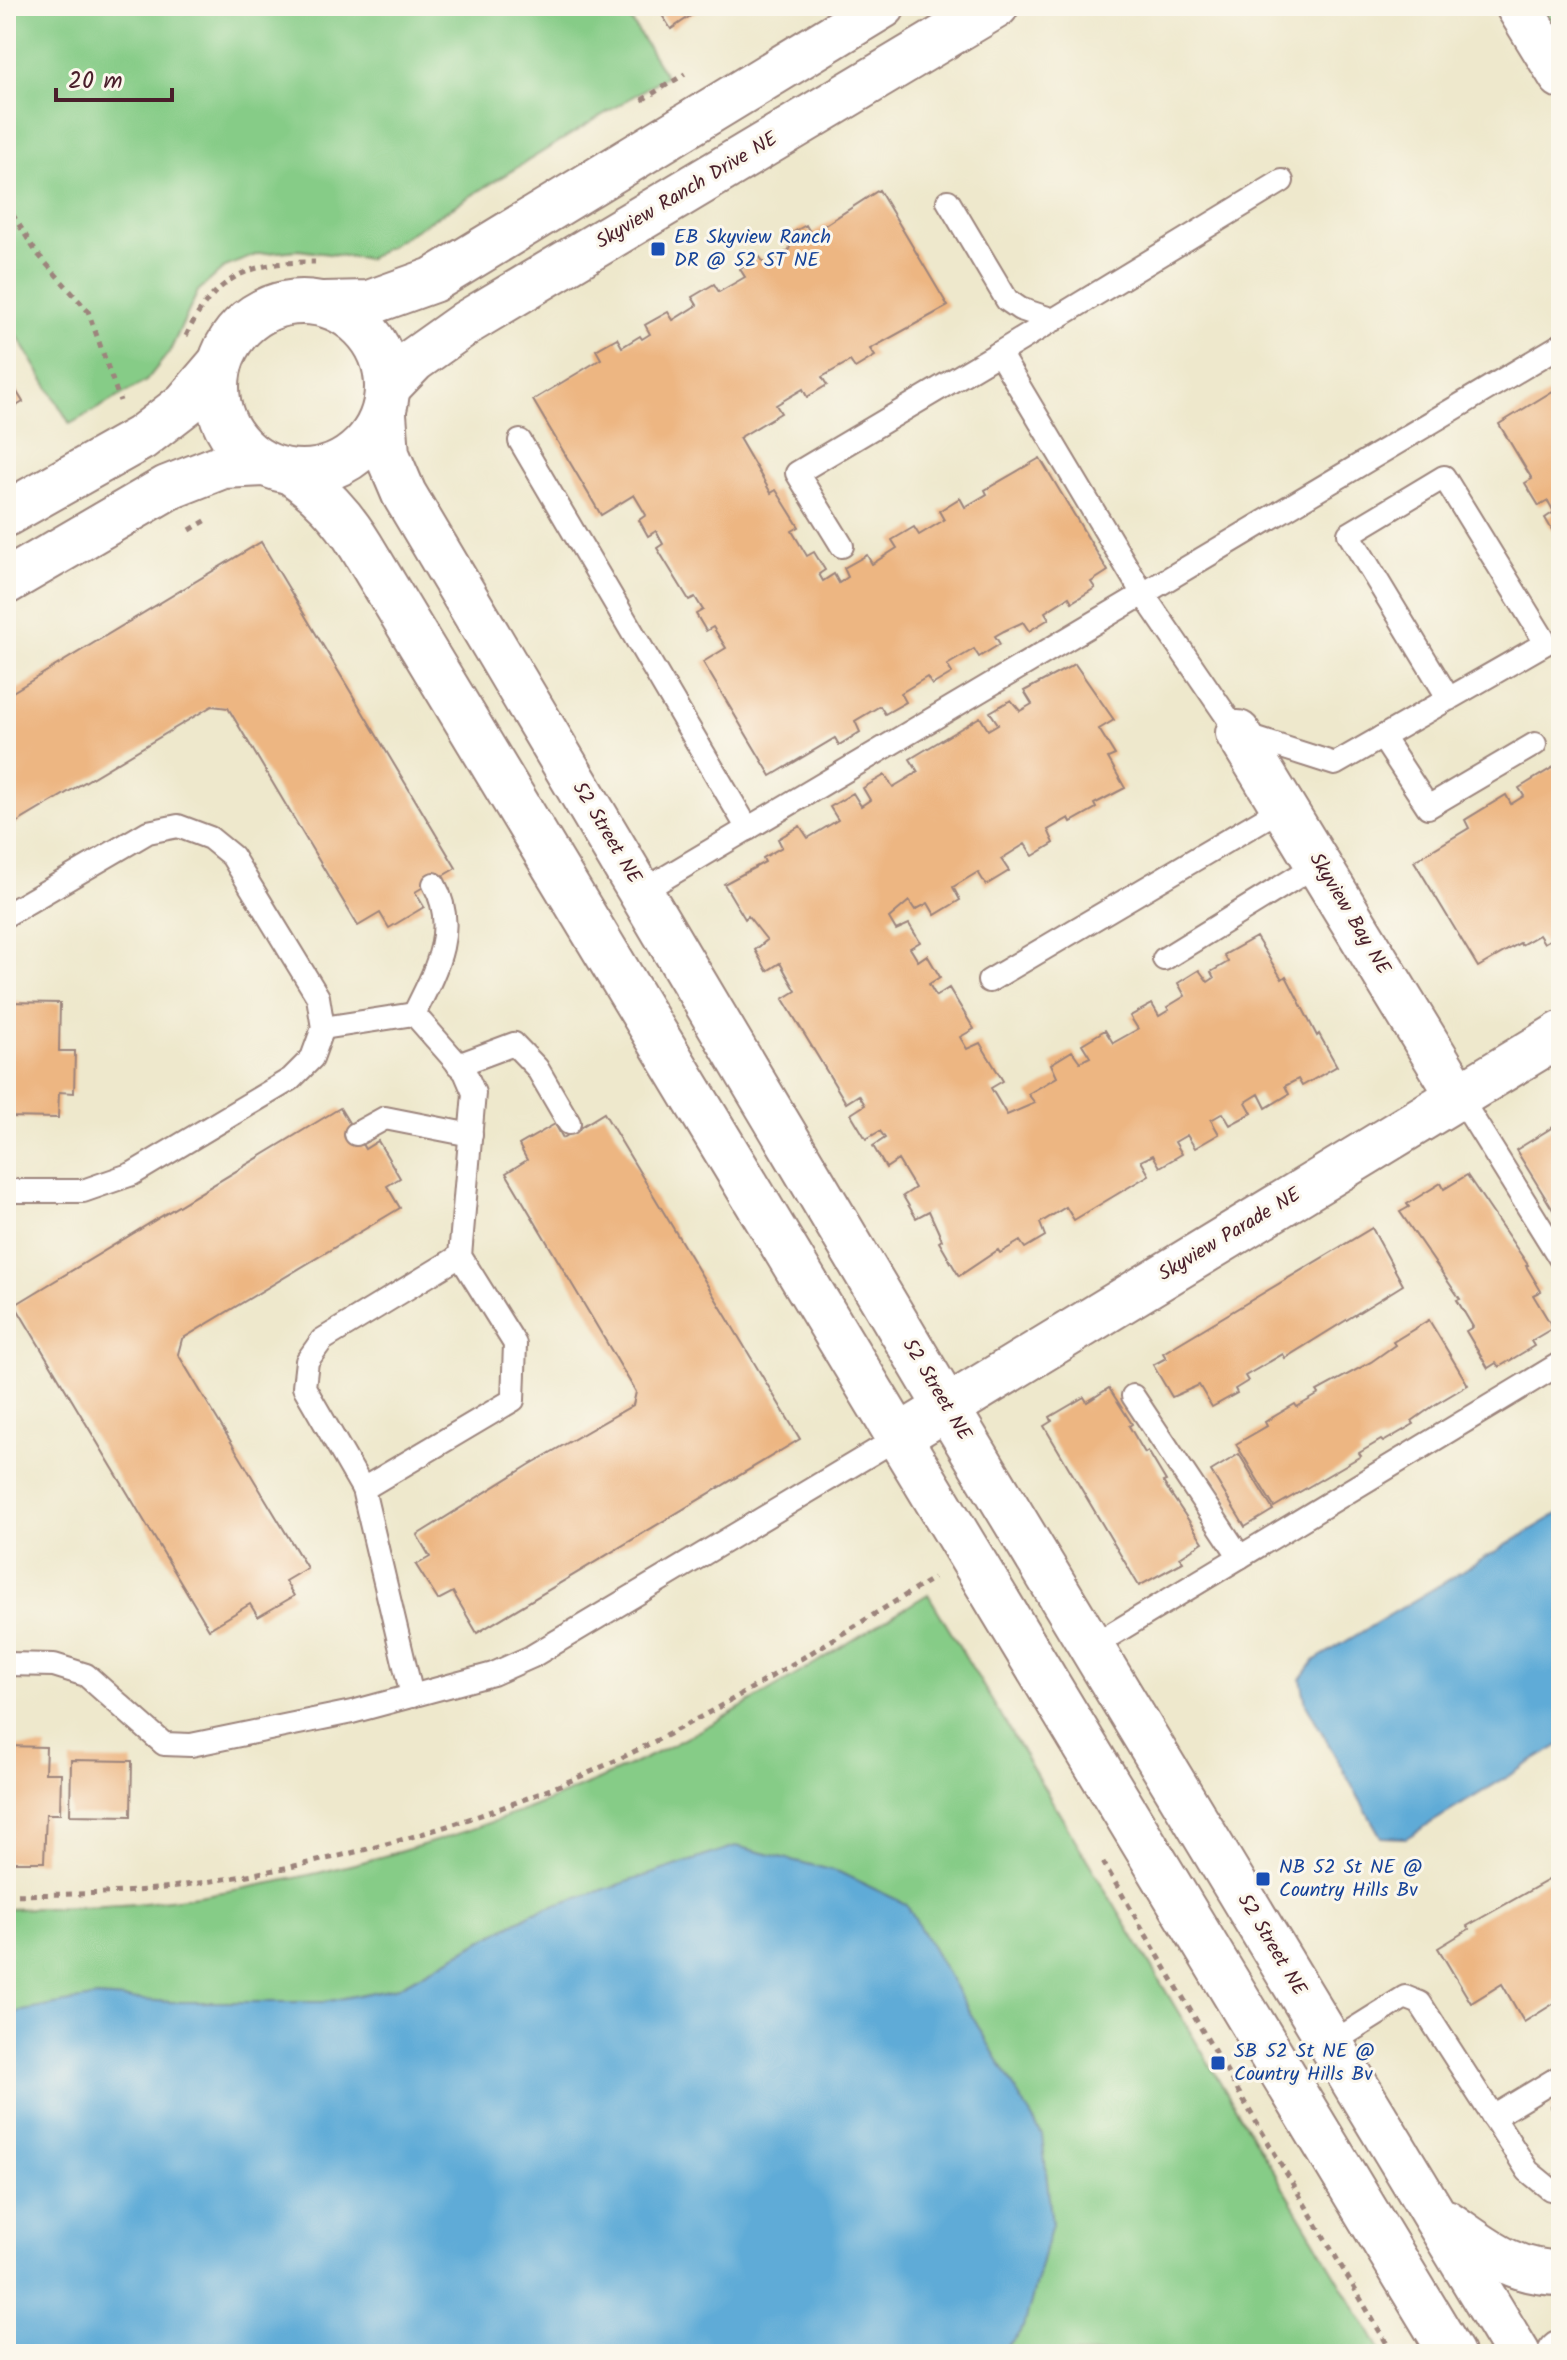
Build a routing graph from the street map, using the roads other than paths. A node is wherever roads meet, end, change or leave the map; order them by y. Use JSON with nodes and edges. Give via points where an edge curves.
{"nodes":[{"id":1,"x":883,"y":6,"type":"edge"},
{"id":2,"x":996,"y":6,"type":"edge"},
{"id":3,"x":1518,"y":6,"type":"edge"},
{"id":4,"x":1561,"y":76,"type":"edge"},
{"id":5,"x":1282,"y":181,"type":"dead end"},
{"id":6,"x":948,"y":201,"type":"dead end"},
{"id":7,"x":322,"y":283,"type":"junction"},
{"id":8,"x":1054,"y":320,"type":"junction"},
{"id":9,"x":1561,"y":345,"type":"edge"},
{"id":10,"x":999,"y":353,"type":"junction"},
{"id":11,"x":200,"y":355,"type":"junction"},
{"id":12,"x":386,"y":401,"type":"junction"},
{"id":13,"x":520,"y":441,"type":"dead end"},
{"id":14,"x":278,"y":468,"type":"junction"},
{"id":15,"x":6,"y":514,"type":"edge"},
{"id":16,"x":842,"y":546,"type":"dead end"},
{"id":17,"x":6,"y":582,"type":"edge"},
{"id":18,"x":1143,"y":594,"type":"junction"},
{"id":19,"x":1449,"y":699,"type":"junction"},
{"id":20,"x":1238,"y":733,"type":"junction"},
{"id":21,"x":1382,"y":737,"type":"junction"},
{"id":22,"x":1535,"y":744,"type":"dead end"},
{"id":23,"x":1284,"y":807,"type":"junction"},
{"id":24,"x":748,"y":829,"type":"junction"},
{"id":25,"x":1318,"y":864,"type":"junction"},
{"id":26,"x":434,"y":884,"type":"dead end"},
{"id":27,"x":641,"y":892,"type":"junction"},
{"id":28,"x":6,"y":915,"type":"edge"},
{"id":29,"x":1164,"y":959,"type":"dead end"},
{"id":30,"x":989,"y":981,"type":"dead end"},
{"id":31,"x":414,"y":1014,"type":"junction"},
{"id":32,"x":323,"y":1028,"type":"junction"},
{"id":33,"x":1561,"y":1034,"type":"edge"},
{"id":34,"x":458,"y":1065,"type":"junction"},
{"id":35,"x":1459,"y":1096,"type":"junction"},
{"id":36,"x":569,"y":1123,"type":"dead end"},
{"id":37,"x":356,"y":1134,"type":"dead end"},
{"id":38,"x":471,"y":1135,"type":"junction"},
{"id":39,"x":6,"y":1191,"type":"edge"},
{"id":40,"x":460,"y":1256,"type":"junction"},
{"id":41,"x":1561,"y":1260,"type":"edge"},
{"id":42,"x":1561,"y":1363,"type":"edge"},
{"id":43,"x":1133,"y":1396,"type":"dead end"},
{"id":44,"x":947,"y":1408,"type":"junction"},
{"id":45,"x":899,"y":1437,"type":"junction"},
{"id":46,"x":363,"y":1489,"type":"junction"},
{"id":47,"x":1240,"y":1557,"type":"junction"},
{"id":48,"x":1091,"y":1647,"type":"junction"},
{"id":49,"x":6,"y":1664,"type":"edge"},
{"id":50,"x":412,"y":1696,"type":"junction"},
{"id":51,"x":1330,"y":2044,"type":"junction"},
{"id":52,"x":1561,"y":2076,"type":"edge"},
{"id":53,"x":1493,"y":2117,"type":"junction"},
{"id":54,"x":1561,"y":2190,"type":"edge"},
{"id":55,"x":1430,"y":2210,"type":"junction"},
{"id":56,"x":1561,"y":2273,"type":"edge"},
{"id":57,"x":1452,"y":2354,"type":"edge"},
{"id":58,"x":1518,"y":2354,"type":"edge"}],
"edges":[{"from":1,"to":7,"type":"street","via":[[433,280],[369,303]]},
{"from":2,"to":12,"type":"street","name":"Skyview Ranch Drive NE","via":[[466,323],[414,360]]},
{"from":3,"to":4,"type":"street"},
{"from":5,"to":8,"type":"lane"},
{"from":6,"to":8,"type":"lane","via":[[1007,300]]},
{"from":7,"to":11,"type":"street","via":[[297,302],[272,307],[249,320],[231,339]]},
{"from":7,"to":12,"type":"street","via":[[369,333],[383,359]]},
{"from":8,"to":10,"type":"lane"},
{"from":9,"to":18,"type":"lane"},
{"from":10,"to":16,"type":"lane","via":[[797,473]]},
{"from":10,"to":18,"type":"lane"},
{"from":11,"to":14,"type":"street","via":[[229,433],[245,451]]},
{"from":11,"to":15,"type":"street","via":[[185,404],[141,438]]},
{"from":12,"to":14,"type":"street","via":[[370,439],[357,454],[320,472]]},
{"from":12,"to":27,"type":"street","name":"52 Street NE","via":[[387,454],[404,494]]},
{"from":13,"to":24,"type":"lane"},
{"from":14,"to":17,"type":"street","via":[[223,466],[167,488]]},
{"from":14,"to":45,"type":"street","via":[[320,492],[346,521]]},
{"from":18,"to":20,"type":"lane"},
{"from":18,"to":24,"type":"lane"},
{"from":19,"to":19,"type":"lane","via":[[1546,643],[1444,477],[1349,534]]},
{"from":19,"to":21,"type":"lane"},
{"from":20,"to":21,"type":"lane","via":[[1335,764]]},
{"from":20,"to":23,"type":"street","name":"Skyview Bay NE"},
{"from":21,"to":22,"type":"lane","via":[[1428,807]]},
{"from":23,"to":25,"type":"street","name":"Skyview Bay NE"},
{"from":23,"to":30,"type":"lane"},
{"from":24,"to":27,"type":"lane"},
{"from":25,"to":29,"type":"lane"},
{"from":25,"to":35,"type":"street","name":"Skyview Bay NE"},
{"from":26,"to":31,"type":"lane","via":[[445,904],[445,935],[438,966]]},
{"from":27,"to":44,"type":"street","name":"52 Street NE"},
{"from":28,"to":32,"type":"lane","via":[[148,832],[178,826],[210,838],[232,856],[318,997]]},
{"from":31,"to":32,"type":"lane"},
{"from":31,"to":34,"type":"lane"},
{"from":32,"to":39,"type":"lane","via":[[312,1058],[291,1079],[132,1174],[83,1191]]},
{"from":33,"to":35,"type":"street","name":"Skyview Parade NE"},
{"from":34,"to":36,"type":"lane","via":[[514,1044],[537,1068]]},
{"from":34,"to":38,"type":"lane","via":[[474,1093]]},
{"from":35,"to":41,"type":"lane"},
{"from":35,"to":44,"type":"street","name":"Skyview Parade NE"},
{"from":37,"to":38,"type":"lane","via":[[385,1118]]},
{"from":38,"to":40,"type":"lane"},
{"from":40,"to":46,"type":"lane","via":[[322,1340],[307,1361],[304,1387]]},
{"from":40,"to":46,"type":"lane","via":[[515,1344],[513,1400]]},
{"from":42,"to":47,"type":"lane"},
{"from":43,"to":47,"type":"lane"},
{"from":44,"to":45,"type":"street","name":"Skyview Parade NE"},
{"from":44,"to":48,"type":"street","name":"52 Street NE"},
{"from":45,"to":50,"type":"lane","via":[[531,1657],[493,1674]]},
{"from":45,"to":57,"type":"street"},
{"from":46,"to":50,"type":"lane"},
{"from":47,"to":48,"type":"lane"},
{"from":48,"to":51,"type":"street","name":"52 Street NE"},
{"from":49,"to":50,"type":"lane","via":[[54,1665],[86,1675],[164,1744],[191,1745]]},
{"from":51,"to":53,"type":"lane","via":[[1405,1997],[1420,2003]]},
{"from":51,"to":55,"type":"street","name":"52 Street NE"},
{"from":52,"to":53,"type":"lane"},
{"from":53,"to":54,"type":"lane","via":[[1528,2171],[1550,2189]]},
{"from":55,"to":56,"type":"street","via":[[1504,2263]]},
{"from":55,"to":58,"type":"street","name":"52 Street NE"}]}
